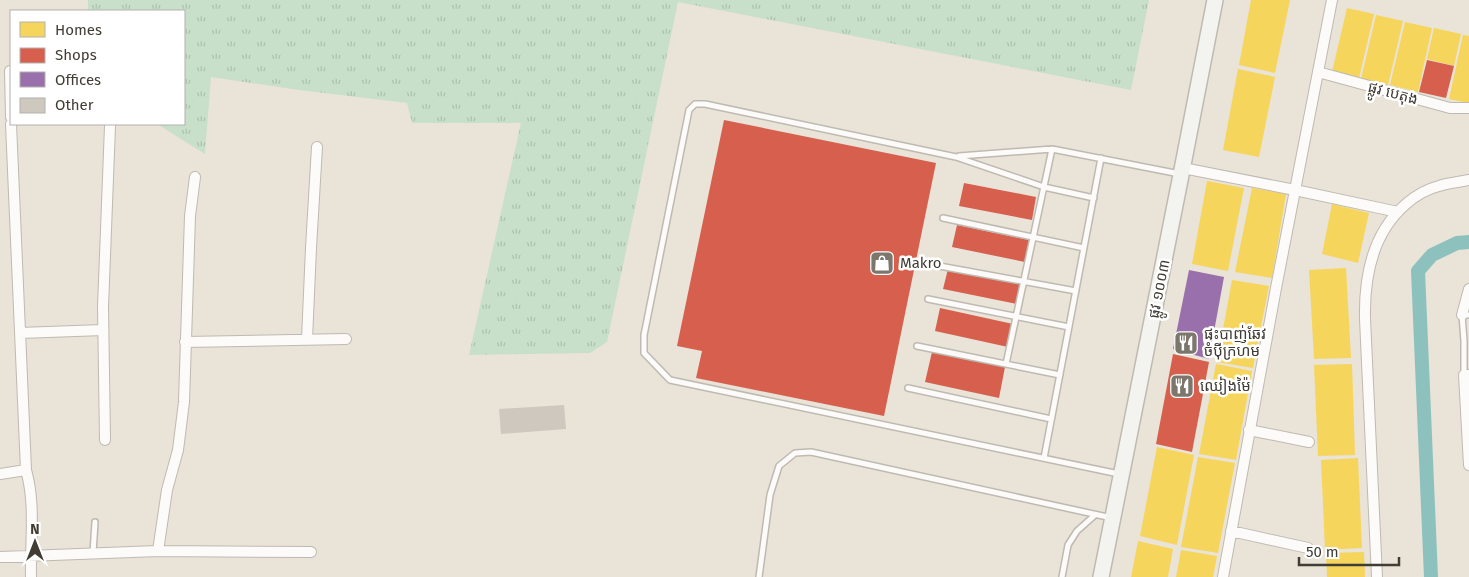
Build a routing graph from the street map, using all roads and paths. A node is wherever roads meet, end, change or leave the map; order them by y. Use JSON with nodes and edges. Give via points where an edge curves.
{"nodes":[{"id":1,"x":1215,"y":0,"type":"edge"},
{"id":2,"x":1332,"y":0,"type":"edge"},
{"id":3,"x":1318,"y":72,"type":"junction"},
{"id":4,"x":1469,"y":108,"type":"edge"},
{"id":5,"x":11,"y":125,"type":"edge"},
{"id":6,"x":110,"y":126,"type":"dead end"},
{"id":7,"x":318,"y":148,"type":"dead end"},
{"id":8,"x":1052,"y":149,"type":"junction"},
{"id":9,"x":956,"y":157,"type":"junction"},
{"id":10,"x":1101,"y":158,"type":"junction"},
{"id":11,"x":1182,"y":171,"type":"junction"},
{"id":12,"x":195,"y":177,"type":"dead end"},
{"id":13,"x":1469,"y":180,"type":"edge"},
{"id":14,"x":1044,"y":187,"type":"junction"},
{"id":15,"x":1296,"y":190,"type":"junction"},
{"id":16,"x":1094,"y":198,"type":"junction"},
{"id":17,"x":1398,"y":212,"type":"junction"},
{"id":18,"x":943,"y":218,"type":"dead end"},
{"id":19,"x":1033,"y":237,"type":"junction"},
{"id":20,"x":1084,"y":248,"type":"junction"},
{"id":21,"x":934,"y":265,"type":"dead end"},
{"id":22,"x":1024,"y":281,"type":"junction"},
{"id":23,"x":1469,"y":289,"type":"edge"},
{"id":24,"x":1076,"y":291,"type":"junction"},
{"id":25,"x":928,"y":299,"type":"dead end"},
{"id":26,"x":1466,"y":315,"type":"edge"},
{"id":27,"x":1017,"y":316,"type":"junction"},
{"id":28,"x":1069,"y":327,"type":"junction"},
{"id":29,"x":103,"y":330,"type":"junction"},
{"id":30,"x":20,"y":333,"type":"junction"},
{"id":31,"x":307,"y":339,"type":"junction"},
{"id":32,"x":346,"y":339,"type":"dead end"},
{"id":33,"x":185,"y":342,"type":"junction"},
{"id":34,"x":917,"y":346,"type":"dead end"},
{"id":35,"x":1006,"y":364,"type":"junction"},
{"id":36,"x":1060,"y":375,"type":"junction"},
{"id":37,"x":1466,"y":375,"type":"edge"},
{"id":38,"x":908,"y":388,"type":"dead end"},
{"id":39,"x":1051,"y":419,"type":"junction"},
{"id":40,"x":1250,"y":430,"type":"junction"},
{"id":41,"x":105,"y":440,"type":"dead end"},
{"id":42,"x":1308,"y":442,"type":"dead end"},
{"id":43,"x":1044,"y":458,"type":"junction"},
{"id":44,"x":1469,"y":465,"type":"edge"},
{"id":45,"x":26,"y":470,"type":"junction"},
{"id":46,"x":0,"y":474,"type":"edge"},
{"id":47,"x":1122,"y":475,"type":"junction"},
{"id":48,"x":1096,"y":515,"type":"junction"},
{"id":49,"x":1113,"y":518,"type":"junction"},
{"id":50,"x":95,"y":522,"type":"dead end"},
{"id":51,"x":1230,"y":531,"type":"junction"},
{"id":52,"x":1308,"y":548,"type":"dead end"},
{"id":53,"x":158,"y":551,"type":"junction"},
{"id":54,"x":311,"y":552,"type":"dead end"},
{"id":55,"x":93,"y":553,"type":"junction"},
{"id":56,"x":30,"y":556,"type":"junction"},
{"id":57,"x":0,"y":557,"type":"edge"},
{"id":58,"x":31,"y":577,"type":"edge"},
{"id":59,"x":759,"y":577,"type":"edge"},
{"id":60,"x":1062,"y":577,"type":"edge"},
{"id":61,"x":1101,"y":577,"type":"edge"},
{"id":62,"x":1223,"y":577,"type":"edge"},
{"id":63,"x":1377,"y":577,"type":"edge"}],
"edges":[{"from":1,"to":11,"type":"main road","name":"ផ្លូវ ១០០៣"},
{"from":2,"to":3,"type":"street"},
{"from":3,"to":4,"type":"street","name":"ផ្លូវ បេតុង","via":[[1450,108]]},
{"from":3,"to":15,"type":"street"},
{"from":5,"to":30,"type":"street"},
{"from":6,"to":29,"type":"street"},
{"from":7,"to":31,"type":"street"},
{"from":8,"to":9,"type":"lane"},
{"from":8,"to":10,"type":"lane"},
{"from":8,"to":14,"type":"lane"},
{"from":9,"to":14,"type":"lane"},
{"from":9,"to":43,"type":"lane","via":[[695,104],[689,110],[644,335],[644,353],[670,380]]},
{"from":10,"to":11,"type":"lane"},
{"from":10,"to":16,"type":"lane"},
{"from":11,"to":15,"type":"street"},
{"from":11,"to":47,"type":"main road","name":"ផ្លូវ ១០០៣"},
{"from":12,"to":33,"type":"street","via":[[190,216]]},
{"from":13,"to":17,"type":"street","via":[[1424,192]]},
{"from":14,"to":16,"type":"lane"},
{"from":14,"to":19,"type":"lane"},
{"from":15,"to":17,"type":"street"},
{"from":15,"to":40,"type":"street"},
{"from":16,"to":20,"type":"lane"},
{"from":17,"to":63,"type":"street","via":[[1384,230],[1373,254],[1364,295]]},
{"from":18,"to":19,"type":"lane"},
{"from":19,"to":20,"type":"lane"},
{"from":19,"to":22,"type":"lane"},
{"from":20,"to":24,"type":"lane"},
{"from":21,"to":22,"type":"lane"},
{"from":22,"to":24,"type":"lane"},
{"from":22,"to":27,"type":"lane"},
{"from":23,"to":26,"type":"street"},
{"from":24,"to":28,"type":"lane"},
{"from":25,"to":27,"type":"lane"},
{"from":26,"to":37,"type":"lane"},
{"from":27,"to":28,"type":"lane"},
{"from":27,"to":35,"type":"lane"},
{"from":28,"to":36,"type":"lane"},
{"from":29,"to":30,"type":"street"},
{"from":29,"to":41,"type":"street"},
{"from":30,"to":45,"type":"street"},
{"from":31,"to":32,"type":"street"},
{"from":31,"to":33,"type":"street"},
{"from":33,"to":53,"type":"street","via":[[184,402],[178,450],[167,490]]},
{"from":34,"to":35,"type":"lane"},
{"from":35,"to":36,"type":"lane"},
{"from":36,"to":39,"type":"lane"},
{"from":37,"to":44,"type":"street"},
{"from":38,"to":39,"type":"lane"},
{"from":39,"to":43,"type":"lane"},
{"from":40,"to":42,"type":"street"},
{"from":40,"to":51,"type":"street"},
{"from":43,"to":47,"type":"lane"},
{"from":45,"to":46,"type":"street"},
{"from":45,"to":56,"type":"street","via":[[31,486]]},
{"from":47,"to":49,"type":"main road","name":"ផ្លូវ ១០០៣"},
{"from":48,"to":49,"type":"lane"},
{"from":48,"to":59,"type":"lane","via":[[811,452],[794,453],[779,466],[770,495]]},
{"from":48,"to":60,"type":"lane","via":[[1077,531],[1068,545]]},
{"from":49,"to":61,"type":"main road","name":"ផ្លូវ ១០០៣"},
{"from":50,"to":55,"type":"lane"},
{"from":51,"to":52,"type":"street"},
{"from":51,"to":62,"type":"street"},
{"from":53,"to":54,"type":"street"},
{"from":53,"to":55,"type":"street"},
{"from":55,"to":56,"type":"street"},
{"from":56,"to":57,"type":"street"},
{"from":56,"to":58,"type":"street"}]}
